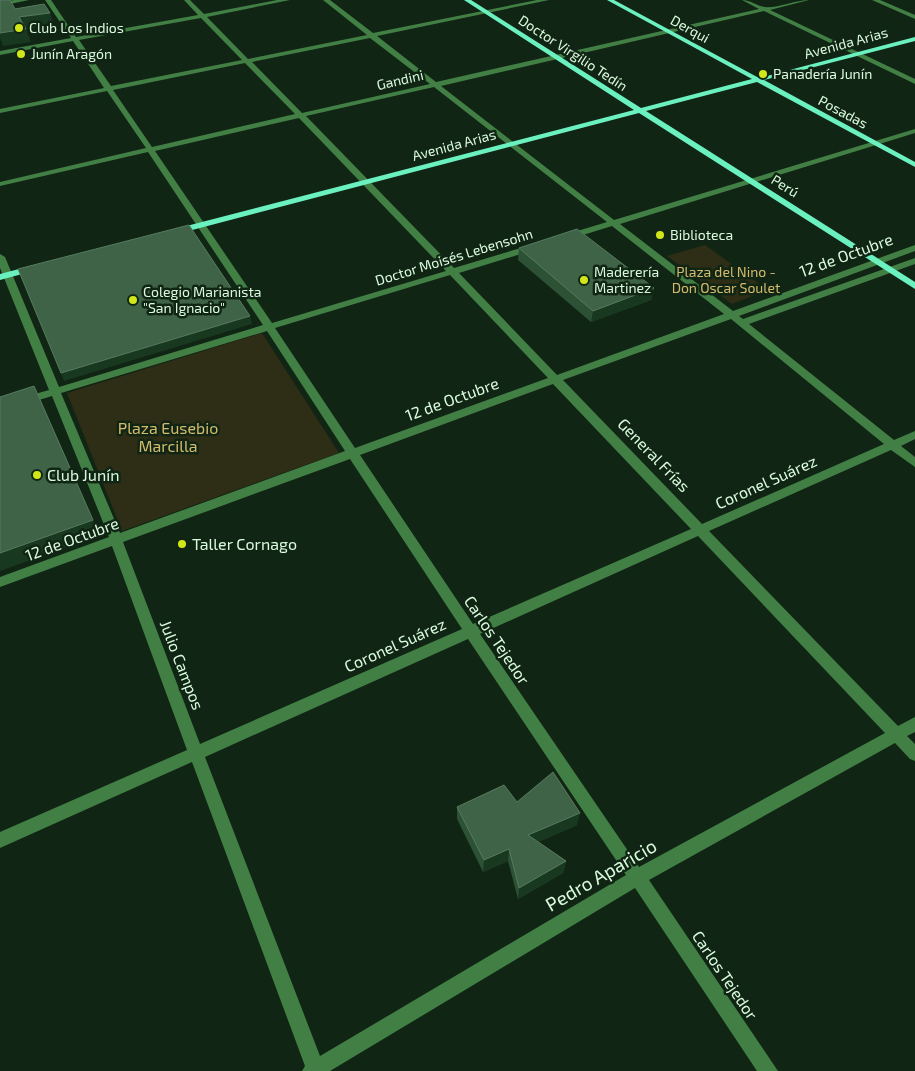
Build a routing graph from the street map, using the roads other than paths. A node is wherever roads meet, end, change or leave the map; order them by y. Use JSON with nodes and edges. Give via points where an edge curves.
{"nodes":[{"id":1,"x":26,"y":0,"type":"edge"},
{"id":2,"x":48,"y":0,"type":"edge"},
{"id":3,"x":187,"y":0,"type":"edge"},
{"id":4,"x":287,"y":0,"type":"edge"},
{"id":5,"x":326,"y":0,"type":"edge"},
{"id":6,"x":467,"y":0,"type":"edge"},
{"id":7,"x":546,"y":0,"type":"edge"},
{"id":8,"x":610,"y":0,"type":"edge"},
{"id":9,"x":745,"y":0,"type":"edge"},
{"id":10,"x":806,"y":0,"type":"edge"},
{"id":11,"x":875,"y":0,"type":"edge"},
{"id":12,"x":0,"y":4,"type":"edge"},
{"id":13,"x":764,"y":9,"type":"junction"},
{"id":14,"x":486,"y":12,"type":"junction"},
{"id":15,"x":203,"y":16,"type":"junction"},
{"id":16,"x":915,"y":17,"type":"edge"},
{"id":17,"x":668,"y":31,"type":"junction"},
{"id":18,"x":371,"y":36,"type":"junction"},
{"id":19,"x":75,"y":39,"type":"junction"},
{"id":20,"x":915,"y":39,"type":"edge"},
{"id":21,"x":0,"y":53,"type":"edge"},
{"id":22,"x":856,"y":54,"type":"junction"},
{"id":23,"x":556,"y":57,"type":"junction"},
{"id":24,"x":247,"y":61,"type":"junction"},
{"id":25,"x":758,"y":81,"type":"junction"},
{"id":26,"x":915,"y":82,"type":"edge"},
{"id":27,"x":434,"y":85,"type":"junction"},
{"id":28,"x":109,"y":89,"type":"junction"},
{"id":29,"x":0,"y":111,"type":"edge"},
{"id":30,"x":640,"y":111,"type":"junction"},
{"id":31,"x":301,"y":115,"type":"junction"},
{"id":32,"x":915,"y":131,"type":"edge"},
{"id":33,"x":874,"y":143,"type":"junction"},
{"id":34,"x":510,"y":144,"type":"junction"},
{"id":35,"x":150,"y":150,"type":"junction"},
{"id":36,"x":915,"y":165,"type":"edge"},
{"id":37,"x":750,"y":181,"type":"junction"},
{"id":38,"x":366,"y":182,"type":"junction"},
{"id":39,"x":0,"y":184,"type":"edge"},
{"id":40,"x":612,"y":223,"type":"junction"},
{"id":41,"x":202,"y":225,"type":"junction"},
{"id":42,"x":165,"y":234,"type":"edge"},
{"id":43,"x":915,"y":248,"type":"edge"},
{"id":44,"x":0,"y":257,"type":"edge"},
{"id":45,"x":878,"y":261,"type":"junction"},
{"id":46,"x":915,"y":261,"type":"edge"},
{"id":47,"x":44,"y":266,"type":"edge"},
{"id":48,"x":891,"y":270,"type":"junction"},
{"id":49,"x":452,"y":272,"type":"junction"},
{"id":50,"x":3,"y":276,"type":"edge"},
{"id":51,"x":915,"y":286,"type":"edge"},
{"id":52,"x":730,"y":314,"type":"junction"},
{"id":53,"x":742,"y":323,"type":"junction"},
{"id":54,"x":270,"y":327,"type":"junction"},
{"id":55,"x":555,"y":378,"type":"junction"},
{"id":56,"x":55,"y":392,"type":"junction"},
{"id":57,"x":0,"y":408,"type":"edge"},
{"id":58,"x":915,"y":435,"type":"edge"},
{"id":59,"x":893,"y":445,"type":"junction"},
{"id":60,"x":352,"y":453,"type":"junction"},
{"id":61,"x":915,"y":463,"type":"edge"},
{"id":62,"x":701,"y":530,"type":"junction"},
{"id":63,"x":116,"y":540,"type":"junction"},
{"id":64,"x":0,"y":582,"type":"edge"},
{"id":65,"x":470,"y":631,"type":"junction"},
{"id":66,"x":915,"y":724,"type":"edge"},
{"id":67,"x":896,"y":735,"type":"junction"},
{"id":68,"x":196,"y":753,"type":"junction"},
{"id":69,"x":915,"y":754,"type":"edge"},
{"id":70,"x":0,"y":840,"type":"edge"},
{"id":71,"x":638,"y":877,"type":"junction"},
{"id":72,"x":314,"y":1070,"type":"edge"},
{"id":73,"x":768,"y":1071,"type":"edge"}],
"edges":[{"from":1,"to":12,"type":"street"},
{"from":2,"to":19,"type":"street","name":"Carlos Tejedor"},
{"from":3,"to":15,"type":"street","name":"General Frías"},
{"from":4,"to":15,"type":"street"},
{"from":5,"to":18,"type":"street"},
{"from":6,"to":14,"type":"main road","name":"Doctor Virgilio Tedín"},
{"from":7,"to":14,"type":"street"},
{"from":8,"to":17,"type":"main road","name":"Derqui"},
{"from":9,"to":13,"type":"street"},
{"from":10,"to":13,"type":"street","name":"Gandini"},
{"from":11,"to":16,"type":"street"},
{"from":13,"to":17,"type":"street","name":"Gandini"},
{"from":13,"to":22,"type":"street"},
{"from":14,"to":18,"type":"street"},
{"from":14,"to":23,"type":"main road","name":"Doctor Virgilio Tedín"},
{"from":15,"to":19,"type":"street"},
{"from":15,"to":24,"type":"street","name":"General Frías"},
{"from":17,"to":23,"type":"street","name":"Gandini"},
{"from":17,"to":25,"type":"main road","name":"Derqui"},
{"from":18,"to":24,"type":"street"},
{"from":18,"to":27,"type":"street"},
{"from":19,"to":21,"type":"street"},
{"from":19,"to":28,"type":"street","name":"Carlos Tejedor"},
{"from":20,"to":22,"type":"main road","name":"Avenida Arias"},
{"from":22,"to":25,"type":"main road","name":"Avenida Arias"},
{"from":22,"to":26,"type":"street"},
{"from":23,"to":27,"type":"street","name":"Gandini"},
{"from":23,"to":30,"type":"main road","name":"Doctor Virgilio Tedín"},
{"from":24,"to":28,"type":"street"},
{"from":24,"to":31,"type":"street","name":"General Frías"},
{"from":25,"to":30,"type":"main road","name":"Avenida Arias"},
{"from":25,"to":33,"type":"main road","name":"Posadas"},
{"from":27,"to":31,"type":"street","name":"Gandini"},
{"from":27,"to":34,"type":"street"},
{"from":28,"to":29,"type":"street"},
{"from":28,"to":35,"type":"street","name":"Carlos Tejedor"},
{"from":30,"to":34,"type":"main road","name":"Avenida Arias"},
{"from":30,"to":37,"type":"main road","name":"Perú"},
{"from":31,"to":35,"type":"street","name":"Gandini"},
{"from":31,"to":38,"type":"street","name":"General Frías"},
{"from":32,"to":33,"type":"street","name":"Doctor Moisés Lebensohn"},
{"from":33,"to":36,"type":"main road","name":"Posadas"},
{"from":33,"to":37,"type":"street","name":"Doctor Moisés Lebensohn"},
{"from":34,"to":38,"type":"main road","name":"Avenida Arias"},
{"from":34,"to":40,"type":"street"},
{"from":35,"to":39,"type":"street","name":"Gandini"},
{"from":35,"to":41,"type":"street","name":"Carlos Tejedor"},
{"from":37,"to":40,"type":"street","name":"Doctor Moisés Lebensohn"},
{"from":37,"to":45,"type":"main road","name":"Perú"},
{"from":38,"to":41,"type":"main road","name":"Avenida Arias"},
{"from":38,"to":49,"type":"street","name":"General Frías"},
{"from":40,"to":49,"type":"street","name":"Doctor Moisés Lebensohn"},
{"from":40,"to":52,"type":"street"},
{"from":41,"to":42,"type":"main road","name":"Avenida Arias"},
{"from":41,"to":54,"type":"street","name":"Carlos Tejedor"},
{"from":43,"to":45,"type":"street","name":"12 de Octubre"},
{"from":44,"to":50,"type":"street","name":"Julio Campos"},
{"from":45,"to":48,"type":"main road","name":"Perú"},
{"from":45,"to":52,"type":"street","name":"12 de Octubre"},
{"from":46,"to":48,"type":"street","name":"12 de Octubre"},
{"from":47,"to":50,"type":"main road"},
{"from":48,"to":51,"type":"main road","name":"Perú"},
{"from":48,"to":53,"type":"street","name":"12 de Octubre"},
{"from":49,"to":54,"type":"street","name":"Doctor Moisés Lebensohn"},
{"from":49,"to":55,"type":"street","name":"General Frías"},
{"from":50,"to":56,"type":"street","name":"Julio Campos"},
{"from":52,"to":53,"type":"street"},
{"from":52,"to":55,"type":"street","name":"12 de Octubre"},
{"from":53,"to":59,"type":"street"},
{"from":54,"to":56,"type":"street","name":"Doctor Moisés Lebensohn"},
{"from":54,"to":60,"type":"street","name":"Carlos Tejedor"},
{"from":55,"to":60,"type":"street","name":"12 de Octubre"},
{"from":55,"to":62,"type":"street","name":"General Frías"},
{"from":56,"to":57,"type":"street","name":"Doctor Moisés Lebensohn"},
{"from":56,"to":63,"type":"street","name":"Julio Campos"},
{"from":58,"to":59,"type":"street","name":"Coronel Suárez"},
{"from":59,"to":61,"type":"street"},
{"from":59,"to":62,"type":"street","name":"Coronel Suárez"},
{"from":60,"to":63,"type":"street","name":"12 de Octubre"},
{"from":60,"to":65,"type":"street","name":"Carlos Tejedor"},
{"from":62,"to":65,"type":"street","name":"Coronel Suárez"},
{"from":62,"to":67,"type":"street","name":"General Frías"},
{"from":63,"to":64,"type":"street","name":"12 de Octubre"},
{"from":63,"to":68,"type":"street","name":"Julio Campos"},
{"from":65,"to":68,"type":"street","name":"Coronel Suárez"},
{"from":65,"to":71,"type":"street","name":"Carlos Tejedor"},
{"from":66,"to":67,"type":"street","name":"Pedro Aparicio"},
{"from":67,"to":69,"type":"street","name":"General Frías"},
{"from":67,"to":71,"type":"street","name":"Pedro Aparicio"},
{"from":68,"to":70,"type":"street","name":"Coronel Suárez"},
{"from":68,"to":72,"type":"street","name":"Julio Campos"},
{"from":71,"to":72,"type":"street","name":"Pedro Aparicio"},
{"from":71,"to":73,"type":"street","name":"Carlos Tejedor"}]}
